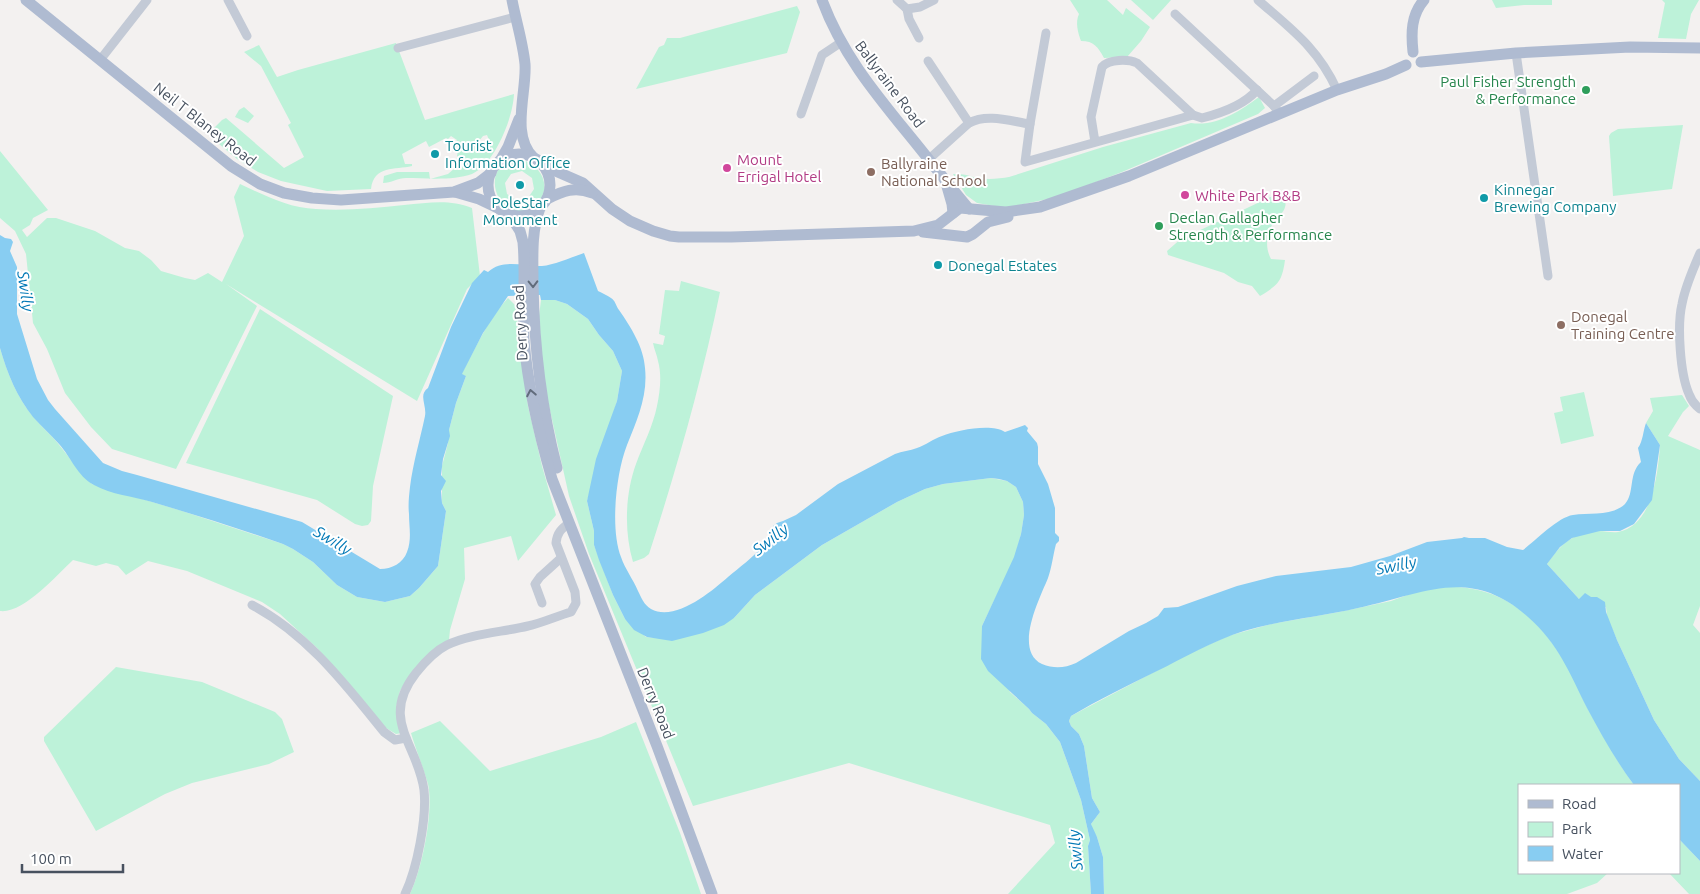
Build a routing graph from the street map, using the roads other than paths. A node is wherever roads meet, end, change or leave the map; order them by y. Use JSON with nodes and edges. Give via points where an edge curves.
{"nodes":[{"id":1,"x":26,"y":0,"type":"edge"},
{"id":2,"x":147,"y":0,"type":"edge"},
{"id":3,"x":228,"y":0,"type":"edge"},
{"id":4,"x":512,"y":0,"type":"edge"},
{"id":5,"x":822,"y":0,"type":"edge"},
{"id":6,"x":897,"y":0,"type":"edge"},
{"id":7,"x":934,"y":0,"type":"edge"},
{"id":8,"x":1258,"y":0,"type":"edge"},
{"id":9,"x":1424,"y":0,"type":"edge"},
{"id":10,"x":907,"y":9,"type":"junction"},
{"id":11,"x":1175,"y":14,"type":"dead end"},
{"id":12,"x":516,"y":17,"type":"junction"},
{"id":13,"x":1046,"y":32,"type":"dead end"},
{"id":14,"x":247,"y":36,"type":"dead end"},
{"id":15,"x":919,"y":38,"type":"dead end"},
{"id":16,"x":840,"y":43,"type":"junction"},
{"id":17,"x":398,"y":48,"type":"dead end"},
{"id":18,"x":1700,"y":48,"type":"edge"},
{"id":19,"x":1413,"y":52,"type":"junction"},
{"id":20,"x":1516,"y":53,"type":"junction"},
{"id":21,"x":100,"y":60,"type":"junction"},
{"id":22,"x":928,"y":61,"type":"dead end"},
{"id":23,"x":1421,"y":62,"type":"junction"},
{"id":24,"x":1406,"y":65,"type":"junction"},
{"id":25,"x":1314,"y":76,"type":"dead end"},
{"id":26,"x":1257,"y":90,"type":"junction"},
{"id":27,"x":1337,"y":90,"type":"junction"},
{"id":28,"x":1276,"y":110,"type":"junction"},
{"id":29,"x":521,"y":113,"type":"junction"},
{"id":30,"x":801,"y":114,"type":"dead end"},
{"id":31,"x":1193,"y":114,"type":"junction"},
{"id":32,"x":969,"y":122,"type":"junction"},
{"id":33,"x":1030,"y":124,"type":"junction"},
{"id":34,"x":1095,"y":142,"type":"junction"},
{"id":35,"x":534,"y":158,"type":"junction"},
{"id":36,"x":929,"y":159,"type":"junction"},
{"id":37,"x":500,"y":161,"type":"junction"},
{"id":38,"x":544,"y":166,"type":"junction"},
{"id":39,"x":491,"y":174,"type":"junction"},
{"id":40,"x":944,"y":179,"type":"junction"},
{"id":41,"x":454,"y":192,"type":"junction"},
{"id":42,"x":594,"y":194,"type":"junction"},
{"id":43,"x":544,"y":204,"type":"junction"},
{"id":44,"x":970,"y":209,"type":"junction"},
{"id":45,"x":1028,"y":210,"type":"junction"},
{"id":46,"x":505,"y":212,"type":"junction"},
{"id":47,"x":952,"y":215,"type":"junction"},
{"id":48,"x":914,"y":230,"type":"junction"},
{"id":49,"x":977,"y":230,"type":"junction"},
{"id":50,"x":959,"y":236,"type":"junction"},
{"id":51,"x":1700,"y":252,"type":"edge"},
{"id":52,"x":528,"y":259,"type":"junction"},
{"id":53,"x":1548,"y":276,"type":"dead end"},
{"id":54,"x":1700,"y":409,"type":"edge"},
{"id":55,"x":569,"y":523,"type":"junction"},
{"id":56,"x":561,"y":558,"type":"junction"},
{"id":57,"x":542,"y":603,"type":"dead end"},
{"id":58,"x":252,"y":604,"type":"dead end"},
{"id":59,"x":406,"y":738,"type":"junction"},
{"id":60,"x":405,"y":894,"type":"edge"},
{"id":61,"x":712,"y":894,"type":"edge"}],
"edges":[{"from":1,"to":21,"type":"main road","name":"Neil T Blaney Road"},
{"from":2,"to":21,"type":"street"},
{"from":3,"to":14,"type":"street"},
{"from":4,"to":12,"type":"main road"},
{"from":5,"to":16,"type":"main road","name":"Ballyraine Road"},
{"from":6,"to":10,"type":"street"},
{"from":7,"to":10,"type":"street"},
{"from":8,"to":27,"type":"street","via":[[1300,36],[1323,63]]},
{"from":9,"to":19,"type":"main road","via":[[1416,10],[1412,25]]},
{"from":10,"to":15,"type":"street"},
{"from":11,"to":26,"type":"street"},
{"from":12,"to":17,"type":"street"},
{"from":12,"to":29,"type":"main road","via":[[525,64]]},
{"from":13,"to":33,"type":"street"},
{"from":16,"to":30,"type":"street","via":[[822,55]]},
{"from":16,"to":36,"type":"main road","name":"Ballyraine Road"},
{"from":18,"to":20,"type":"main road","via":[[1630,47]]},
{"from":19,"to":23,"type":"main road","via":[[1420,56]]},
{"from":19,"to":24,"type":"main road","via":[[1405,58]]},
{"from":20,"to":23,"type":"main road"},
{"from":20,"to":53,"type":"street"},
{"from":21,"to":41,"type":"main road","name":"Neil T Blaney Road","via":[[231,166],[273,189],[312,198],[341,200]]},
{"from":22,"to":32,"type":"street"},
{"from":23,"to":24,"type":"main road","via":[[1413,69]]},
{"from":24,"to":27,"type":"main road"},
{"from":25,"to":28,"type":"street"},
{"from":26,"to":28,"type":"street"},
{"from":26,"to":31,"type":"street","via":[[1247,100],[1227,109],[1202,118]]},
{"from":27,"to":28,"type":"main road"},
{"from":28,"to":45,"type":"main road","via":[[1130,176]]},
{"from":29,"to":35,"type":"main road","via":[[524,140]]},
{"from":29,"to":37,"type":"main road"},
{"from":31,"to":34,"type":"street"},
{"from":31,"to":34,"type":"street","via":[[1138,63],[1128,60],[1105,63],[1091,117]]},
{"from":32,"to":33,"type":"street","via":[[983,118]]},
{"from":32,"to":36,"type":"street"},
{"from":33,"to":34,"type":"street","via":[[1025,162]]},
{"from":35,"to":37,"type":"main road","via":[[519,154]]},
{"from":35,"to":38,"type":"main road"},
{"from":36,"to":40,"type":"main road","name":"Ballyraine Road"},
{"from":37,"to":39,"type":"main road"},
{"from":38,"to":42,"type":"main road","via":[[580,181]]},
{"from":38,"to":43,"type":"main road","via":[[550,183]]},
{"from":39,"to":41,"type":"main road","name":"Neil T Blaney Road"},
{"from":39,"to":46,"type":"main road","via":[[489,190],[493,201]]},
{"from":40,"to":44,"type":"main road","name":"Ballyraine Road"},
{"from":40,"to":47,"type":"main road"},
{"from":41,"to":46,"type":"main road","name":"Neil T Blaney Road","via":[[479,199]]},
{"from":42,"to":43,"type":"main road","via":[[570,189]]},
{"from":42,"to":48,"type":"main road","via":[[638,225],[679,237]]},
{"from":43,"to":46,"type":"main road","via":[[526,216]]},
{"from":43,"to":52,"type":"main road","name":"Derry Road"},
{"from":44,"to":45,"type":"main road","via":[[996,212]]},
{"from":44,"to":47,"type":"main road","via":[[960,208]]},
{"from":44,"to":49,"type":"main road","via":[[978,217]]},
{"from":45,"to":49,"type":"main road","via":[[988,222]]},
{"from":46,"to":52,"type":"main road","name":"Derry Road","via":[[521,235]]},
{"from":47,"to":48,"type":"main road","via":[[938,225]]},
{"from":47,"to":50,"type":"main road","via":[[950,228]]},
{"from":48,"to":50,"type":"main road"},
{"from":49,"to":50,"type":"main road","via":[[970,236]]},
{"from":51,"to":54,"type":"street","via":[[1684,294],[1680,321],[1683,372],[1688,393]]},
{"from":52,"to":55,"type":"main road","name":"Derry Road","via":[[528,309],[548,431]]},
{"from":55,"to":56,"type":"street","via":[[557,536]]},
{"from":55,"to":61,"type":"main road","name":"Derry Road"},
{"from":56,"to":57,"type":"street","via":[[535,584]]},
{"from":56,"to":59,"type":"street","via":[[575,592],[576,603],[571,612],[530,626],[462,640],[438,651],[415,674],[402,696],[400,708]]},
{"from":58,"to":59,"type":"street","via":[[284,624],[318,654],[384,732],[395,740]]},
{"from":59,"to":60,"type":"street","via":[[421,778],[424,799],[420,842],[412,879]]}]}
